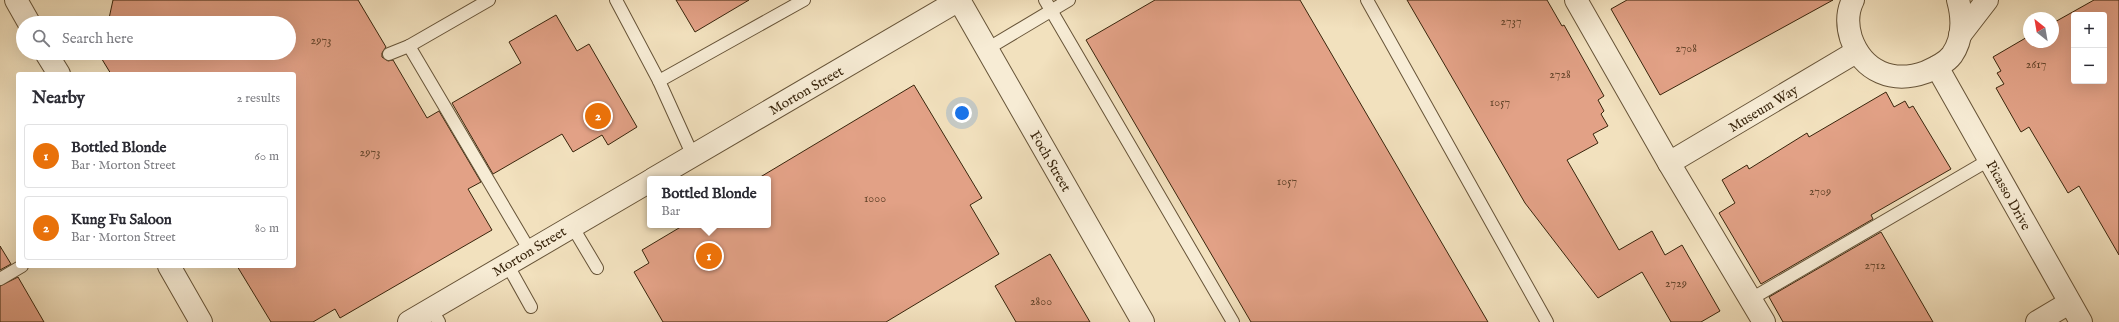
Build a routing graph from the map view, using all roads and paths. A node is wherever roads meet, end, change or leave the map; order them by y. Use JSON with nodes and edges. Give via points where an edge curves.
{"nodes":[{"id":1,"x":16,"y":0,"type":"edge"},
{"id":2,"x":489,"y":0,"type":"edge"},
{"id":3,"x":616,"y":0,"type":"edge"},
{"id":4,"x":804,"y":0,"type":"edge"},
{"id":5,"x":959,"y":0,"type":"edge"},
{"id":6,"x":1045,"y":0,"type":"edge"},
{"id":7,"x":1069,"y":0,"type":"edge"},
{"id":8,"x":1367,"y":0,"type":"edge"},
{"id":9,"x":1576,"y":0,"type":"edge"},
{"id":10,"x":1853,"y":0,"type":"edge"},
{"id":11,"x":1958,"y":0,"type":"edge"},
{"id":12,"x":1987,"y":0,"type":"edge"},
{"id":13,"x":1051,"y":11,"type":"junction"},
{"id":14,"x":25,"y":16,"type":"edge"},
{"id":15,"x":1960,"y":35,"type":"junction"},
{"id":16,"x":409,"y":46,"type":"junction"},
{"id":17,"x":987,"y":49,"type":"junction"},
{"id":18,"x":1856,"y":52,"type":"junction"},
{"id":19,"x":390,"y":54,"type":"dead end"},
{"id":20,"x":50,"y":60,"type":"edge"},
{"id":21,"x":1937,"y":68,"type":"junction"},
{"id":22,"x":57,"y":72,"type":"edge"},
{"id":23,"x":659,"y":81,"type":"junction"},
{"id":24,"x":693,"y":156,"type":"junction"},
{"id":25,"x":1989,"y":160,"type":"junction"},
{"id":26,"x":1669,"y":163,"type":"junction"},
{"id":27,"x":658,"y":176,"type":"edge"},
{"id":28,"x":647,"y":183,"type":"edge"},
{"id":29,"x":572,"y":226,"type":"junction"},
{"id":30,"x":530,"y":251,"type":"junction"},
{"id":31,"x":507,"y":264,"type":"junction"},
{"id":32,"x":19,"y":268,"type":"edge"},
{"id":33,"x":170,"y":268,"type":"edge"},
{"id":34,"x":597,"y":268,"type":"dead end"},
{"id":35,"x":0,"y":279,"type":"edge"},
{"id":36,"x":1751,"y":299,"type":"junction"},
{"id":37,"x":2069,"y":303,"type":"junction"},
{"id":38,"x":532,"y":306,"type":"dead end"},
{"id":39,"x":435,"y":316,"type":"edge"},
{"id":40,"x":201,"y":322,"type":"edge"},
{"id":41,"x":409,"y":322,"type":"edge"},
{"id":42,"x":1144,"y":322,"type":"edge"},
{"id":43,"x":1233,"y":322,"type":"edge"},
{"id":44,"x":1546,"y":322,"type":"edge"},
{"id":45,"x":1764,"y":322,"type":"edge"},
{"id":46,"x":2036,"y":322,"type":"edge"},
{"id":47,"x":2081,"y":322,"type":"edge"}],
"edges":[{"from":1,"to":14,"type":"street"},
{"from":2,"to":16,"type":"lane"},
{"from":3,"to":23,"type":"lane"},
{"from":4,"to":23,"type":"lane"},
{"from":5,"to":17,"type":"street","name":"Foch Street"},
{"from":5,"to":24,"type":"street","name":"Morton Street"},
{"from":6,"to":13,"type":"lane"},
{"from":7,"to":13,"type":"lane"},
{"from":8,"to":44,"type":"lane"},
{"from":9,"to":26,"type":"street"},
{"from":10,"to":18,"type":"street","via":[[1849,9],[1848,29]]},
{"from":11,"to":15,"type":"street","via":[[1962,15]]},
{"from":12,"to":15,"type":"street"},
{"from":13,"to":17,"type":"lane"},
{"from":13,"to":43,"type":"lane"},
{"from":15,"to":21,"type":"street","via":[[1952,56]]},
{"from":16,"to":19,"type":"lane"},
{"from":16,"to":30,"type":"lane"},
{"from":17,"to":42,"type":"street","name":"Foch Street"},
{"from":18,"to":21,"type":"street","via":[[1873,68],[1892,76],[1912,77]]},
{"from":18,"to":26,"type":"street","name":"Museum Way"},
{"from":20,"to":22,"type":"street"},
{"from":21,"to":25,"type":"street","name":"Picasso Drive"},
{"from":23,"to":24,"type":"lane"},
{"from":24,"to":27,"type":"street","name":"Morton Street"},
{"from":25,"to":36,"type":"lane"},
{"from":25,"to":37,"type":"street","name":"Picasso Drive"},
{"from":26,"to":36,"type":"street"},
{"from":28,"to":29,"type":"street","name":"Morton Street"},
{"from":29,"to":30,"type":"street","name":"Morton Street"},
{"from":29,"to":34,"type":"lane"},
{"from":30,"to":31,"type":"street","name":"Morton Street"},
{"from":31,"to":38,"type":"lane"},
{"from":31,"to":39,"type":"street","name":"Morton Street"},
{"from":32,"to":35,"type":"lane"},
{"from":33,"to":40,"type":"street"},
{"from":36,"to":45,"type":"street"},
{"from":37,"to":46,"type":"street"},
{"from":37,"to":47,"type":"street","name":"Picasso Drive"},
{"from":39,"to":41,"type":"street","name":"Morton Street"}]}
